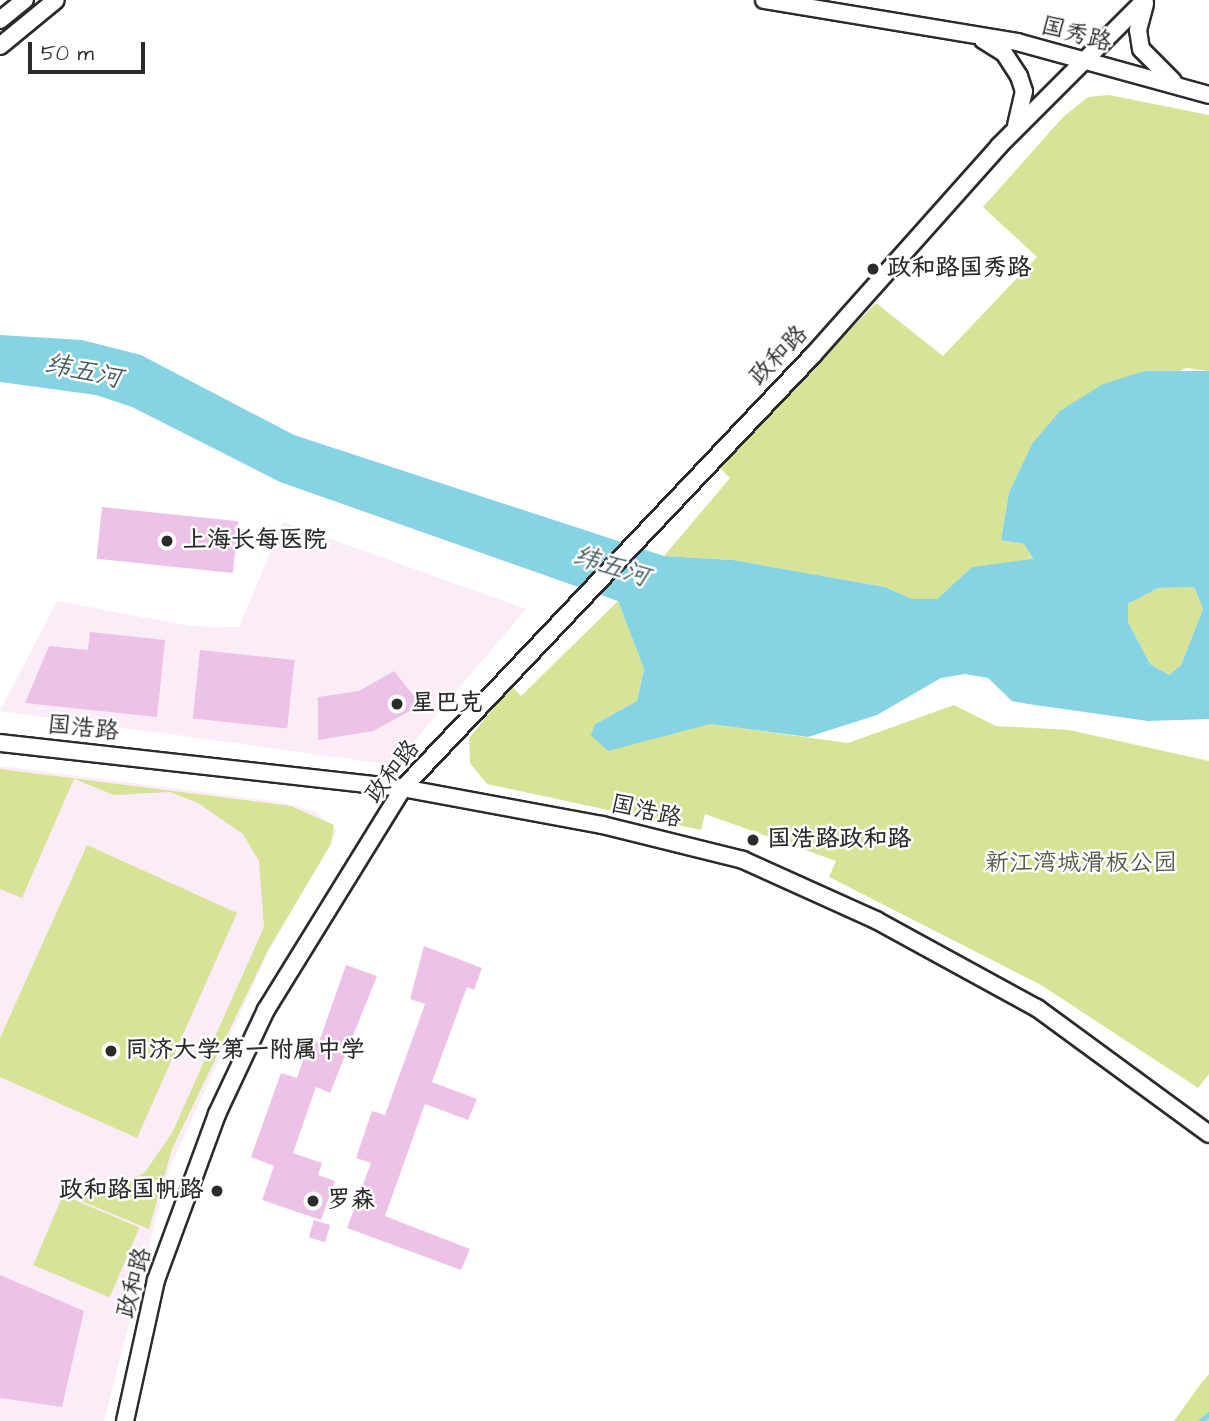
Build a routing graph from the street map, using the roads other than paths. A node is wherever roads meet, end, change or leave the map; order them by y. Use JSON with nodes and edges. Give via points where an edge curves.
{"nodes":[{"id":1,"x":25,"y":0,"type":"edge"},
{"id":2,"x":56,"y":0,"type":"edge"},
{"id":3,"x":764,"y":0,"type":"edge"},
{"id":4,"x":1146,"y":0,"type":"edge"},
{"id":5,"x":0,"y":20,"type":"edge"},
{"id":6,"x":975,"y":35,"type":"junction"},
{"id":7,"x":0,"y":46,"type":"edge"},
{"id":8,"x":1087,"y":61,"type":"junction"},
{"id":9,"x":1188,"y":89,"type":"junction"},
{"id":10,"x":1209,"y":95,"type":"edge"},
{"id":11,"x":999,"y":146,"type":"junction"},
{"id":12,"x":0,"y":743,"type":"edge"},
{"id":13,"x":403,"y":788,"type":"junction"},
{"id":14,"x":1209,"y":1134,"type":"edge"},
{"id":15,"x":125,"y":1421,"type":"edge"}],
"edges":[{"from":1,"to":5,"type":"street"},
{"from":2,"to":7,"type":"street"},
{"from":3,"to":6,"type":"street","name":"国秀路"},
{"from":4,"to":8,"type":"street","name":"政和路"},
{"from":4,"to":9,"type":"street","name":"政和路","via":[[1138,30],[1141,49],[1152,65]]},
{"from":6,"to":8,"type":"street","name":"国秀路"},
{"from":6,"to":11,"type":"street","name":"政和路","via":[[1013,63],[1024,91],[1016,127]]},
{"from":8,"to":9,"type":"street","name":"国秀路"},
{"from":8,"to":11,"type":"street","name":"政和路"},
{"from":9,"to":10,"type":"street","name":"国秀路"},
{"from":11,"to":13,"type":"street","name":"政和路","via":[[813,355]]},
{"from":12,"to":13,"type":"street","name":"国浩路"},
{"from":13,"to":14,"type":"street","name":"国浩路","via":[[602,825],[743,860],[876,920],[1037,1008]]},
{"from":13,"to":15,"type":"street","name":"政和路","via":[[266,1010],[217,1114],[156,1280]]}]}
